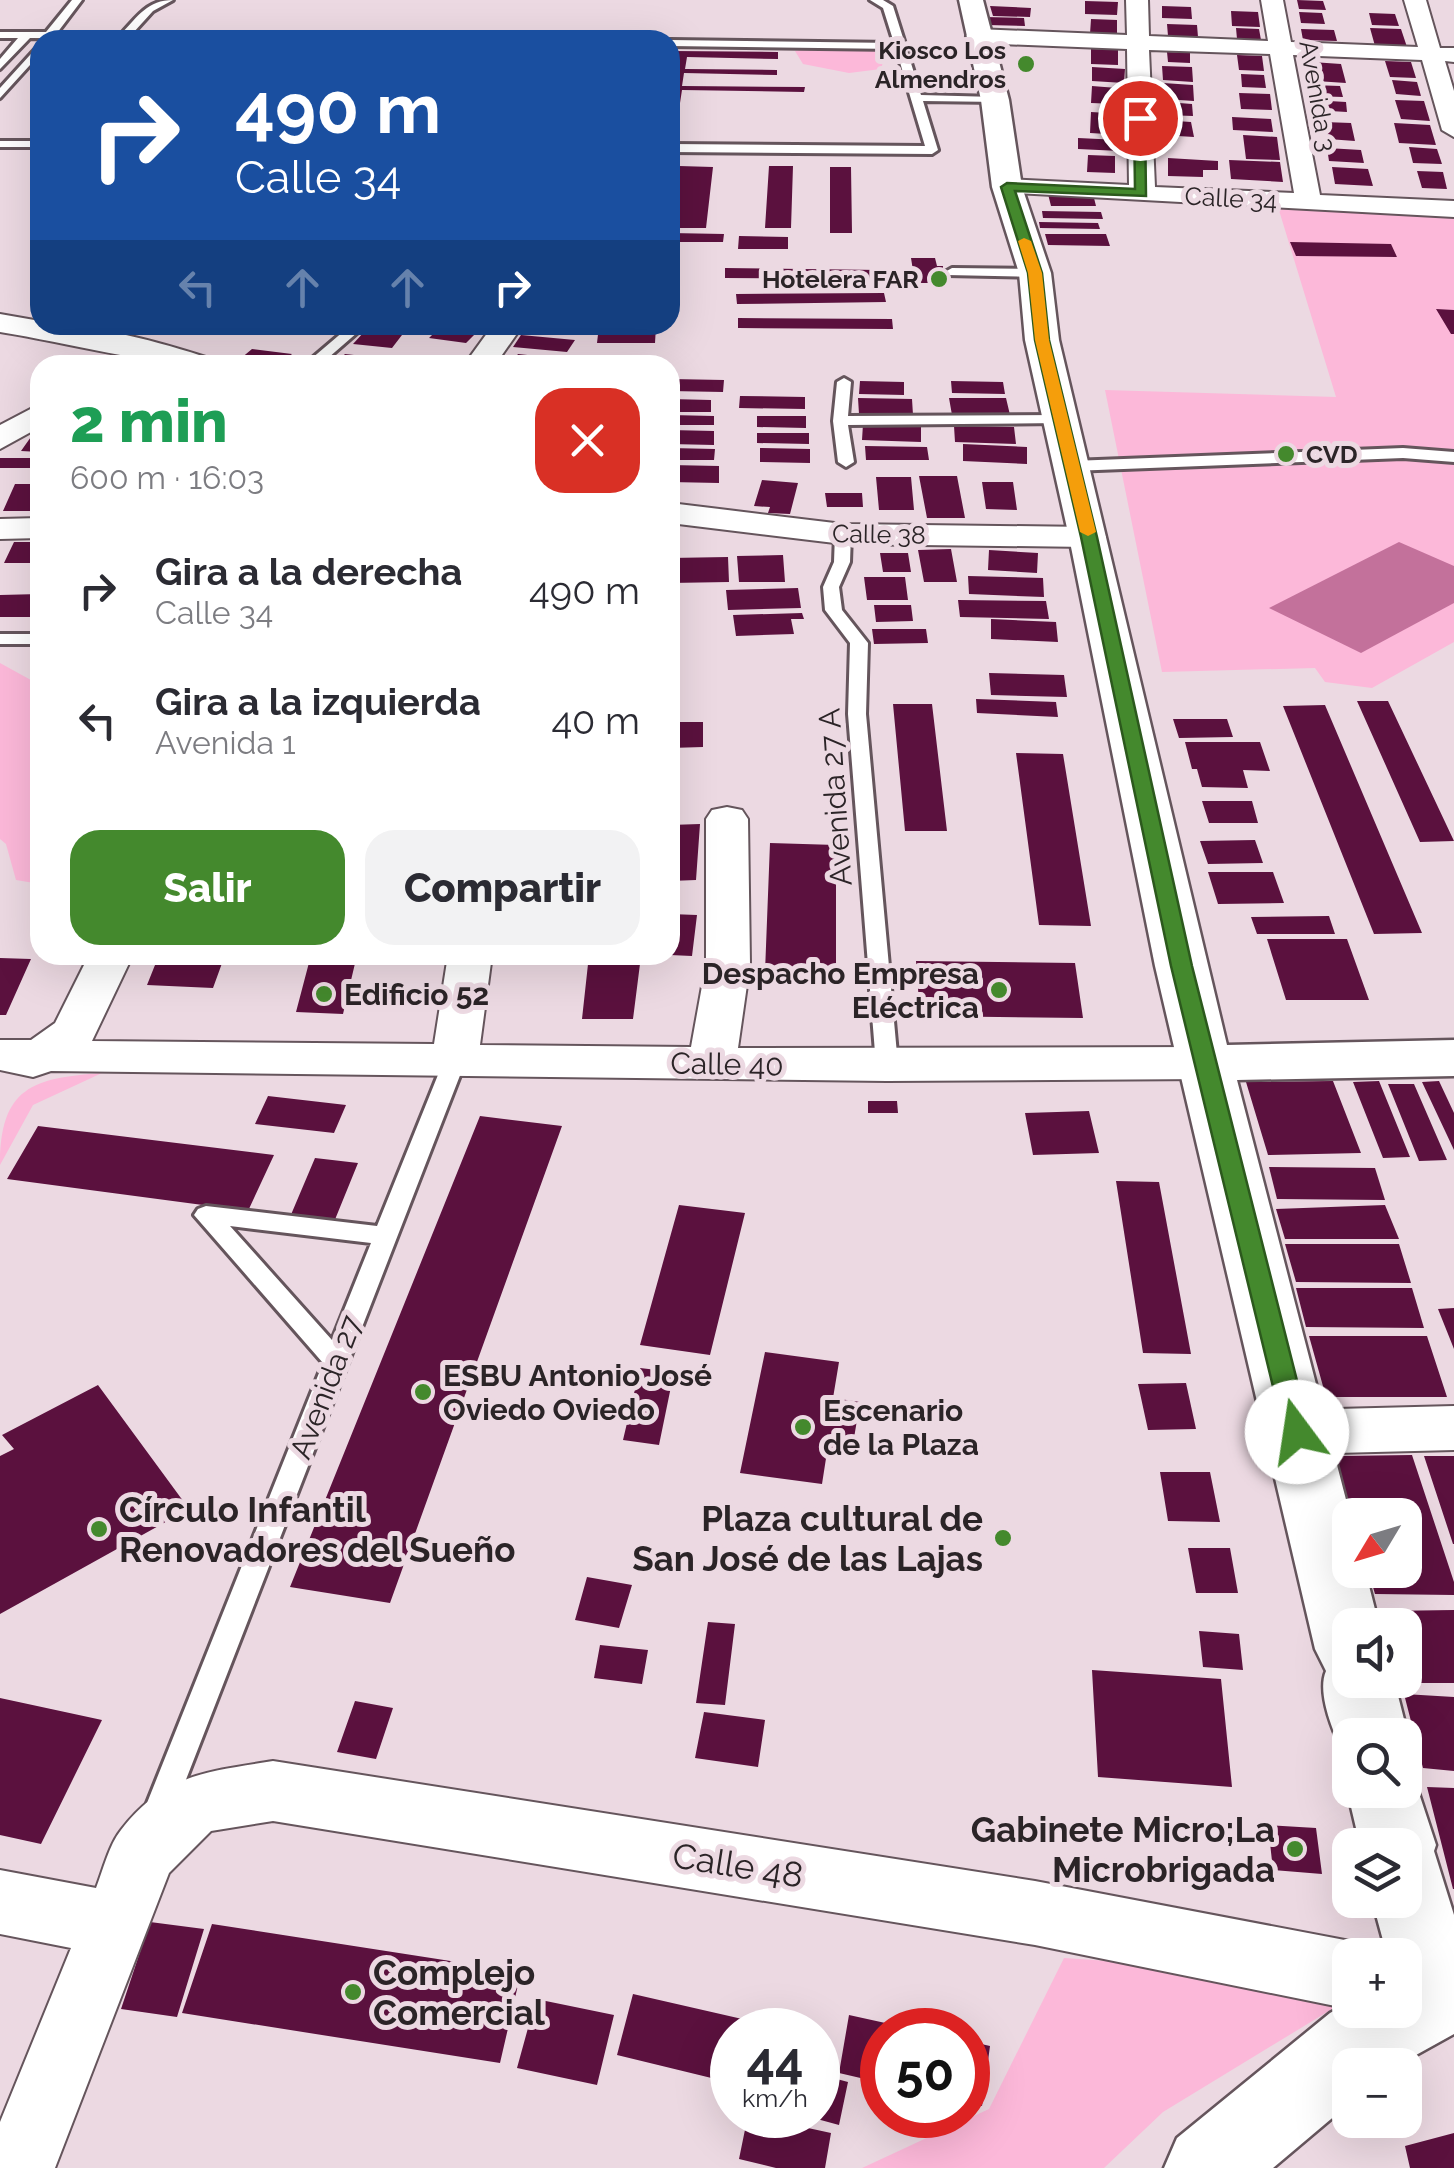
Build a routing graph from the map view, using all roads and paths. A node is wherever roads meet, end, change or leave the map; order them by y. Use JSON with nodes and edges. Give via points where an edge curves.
{"nodes":[{"id":1,"x":77,"y":0,"type":"edge"},
{"id":2,"x":168,"y":0,"type":"edge"},
{"id":3,"x":875,"y":0,"type":"edge"},
{"id":4,"x":1137,"y":0,"type":"edge"},
{"id":5,"x":1272,"y":0,"type":"edge"},
{"id":6,"x":1415,"y":0,"type":"edge"},
{"id":7,"x":974,"y":18,"type":"edge"},
{"id":8,"x":54,"y":30,"type":"edge"},
{"id":9,"x":130,"y":30,"type":"edge"},
{"id":10,"x":0,"y":35,"type":"edge"},
{"id":11,"x":27,"y":35,"type":"junction"},
{"id":12,"x":30,"y":35,"type":"edge"},
{"id":13,"x":680,"y":43,"type":"edge"},
{"id":14,"x":1138,"y":44,"type":"junction"},
{"id":15,"x":903,"y":46,"type":"junction"},
{"id":16,"x":1283,"y":49,"type":"junction"},
{"id":17,"x":1442,"y":55,"type":"edge"},
{"id":18,"x":30,"y":59,"type":"edge"},
{"id":19,"x":0,"y":66,"type":"edge"},
{"id":20,"x":0,"y":95,"type":"edge"},
{"id":21,"x":917,"y":98,"type":"junction"},
{"id":22,"x":995,"y":100,"type":"junction"},
{"id":23,"x":1454,"y":130,"type":"edge"},
{"id":24,"x":0,"y":144,"type":"edge"},
{"id":25,"x":30,"y":144,"type":"edge"},
{"id":26,"x":680,"y":148,"type":"edge"},
{"id":27,"x":1007,"y":187,"type":"junction"},
{"id":28,"x":1142,"y":194,"type":"junction"},
{"id":29,"x":1308,"y":202,"type":"junction"},
{"id":30,"x":1454,"y":209,"type":"edge"},
{"id":31,"x":952,"y":272,"type":"dead end"},
{"id":32,"x":1035,"y":273,"type":"junction"},
{"id":33,"x":0,"y":324,"type":"edge"},
{"id":34,"x":30,"y":329,"type":"edge"},
{"id":35,"x":68,"y":335,"type":"edge"},
{"id":36,"x":347,"y":335,"type":"edge"},
{"id":37,"x":503,"y":335,"type":"edge"},
{"id":38,"x":143,"y":347,"type":"junction"},
{"id":39,"x":131,"y":355,"type":"edge"},
{"id":40,"x":169,"y":355,"type":"edge"},
{"id":41,"x":323,"y":355,"type":"edge"},
{"id":42,"x":488,"y":355,"type":"edge"},
{"id":43,"x":844,"y":382,"type":"dead end"},
{"id":44,"x":1060,"y":419,"type":"junction"},
{"id":45,"x":30,"y":420,"type":"edge"},
{"id":46,"x":840,"y":421,"type":"junction"},
{"id":47,"x":0,"y":439,"type":"edge"},
{"id":48,"x":1454,"y":457,"type":"edge"},
{"id":49,"x":846,"y":462,"type":"dead end"},
{"id":50,"x":1072,"y":466,"type":"junction"},
{"id":51,"x":680,"y":510,"type":"edge"},
{"id":52,"x":30,"y":528,"type":"edge"},
{"id":53,"x":0,"y":529,"type":"edge"},
{"id":54,"x":843,"y":534,"type":"junction"},
{"id":55,"x":1089,"y":537,"type":"junction"},
{"id":56,"x":30,"y":638,"type":"edge"},
{"id":57,"x":0,"y":639,"type":"edge"},
{"id":58,"x":727,"y":818,"type":"dead end"},
{"id":59,"x":107,"y":965,"type":"edge"},
{"id":60,"x":469,"y":965,"type":"edge"},
{"id":61,"x":22,"y":1055,"type":"edge"},
{"id":62,"x":1454,"y":1058,"type":"edge"},
{"id":63,"x":455,"y":1060,"type":"junction"},
{"id":64,"x":1207,"y":1063,"type":"junction"},
{"id":65,"x":712,"y":1064,"type":"junction"},
{"id":66,"x":888,"y":1066,"type":"junction"},
{"id":67,"x":0,"y":1082,"type":"edge"},
{"id":68,"x":385,"y":1236,"type":"junction"},
{"id":69,"x":336,"y":1361,"type":"junction"},
{"id":70,"x":1454,"y":1428,"type":"edge"},
{"id":71,"x":1297,"y":1432,"type":"junction"},
{"id":72,"x":1340,"y":1608,"type":"edge"},
{"id":73,"x":142,"y":1853,"type":"junction"},
{"id":74,"x":0,"y":1902,"type":"edge"},
{"id":75,"x":1417,"y":1918,"type":"edge"},
{"id":76,"x":115,"y":1924,"type":"junction"},
{"id":77,"x":1332,"y":1970,"type":"edge"},
{"id":78,"x":1438,"y":1993,"type":"edge"},
{"id":79,"x":18,"y":2168,"type":"edge"},
{"id":80,"x":1207,"y":2168,"type":"edge"}],
"edges":[{"from":1,"to":8,"type":"lane"},
{"from":2,"to":9,"type":"lane","via":[[148,9]]},
{"from":3,"to":15,"type":"lane","via":[[888,6]]},
{"from":4,"to":14,"type":"street"},
{"from":5,"to":16,"type":"street","name":"Avenida 3"},
{"from":6,"to":17,"type":"street"},
{"from":7,"to":14,"type":"street"},
{"from":7,"to":22,"type":"main road"},
{"from":10,"to":11,"type":"lane"},
{"from":11,"to":12,"type":"lane"},
{"from":11,"to":19,"type":"lane"},
{"from":13,"to":15,"type":"lane"},
{"from":14,"to":16,"type":"street"},
{"from":14,"to":28,"type":"street"},
{"from":15,"to":21,"type":"lane"},
{"from":16,"to":17,"type":"street"},
{"from":16,"to":29,"type":"street","name":"Avenida 3"},
{"from":17,"to":23,"type":"street"},
{"from":18,"to":20,"type":"lane"},
{"from":21,"to":22,"type":"lane"},
{"from":21,"to":26,"type":"lane","via":[[932,150]]},
{"from":22,"to":27,"type":"main road"},
{"from":24,"to":25,"type":"lane"},
{"from":27,"to":28,"type":"street","name":"Calle 34"},
{"from":27,"to":32,"type":"main road"},
{"from":28,"to":29,"type":"street","name":"Calle 34"},
{"from":29,"to":30,"type":"street","name":"Calle 34"},
{"from":31,"to":32,"type":"lane"},
{"from":32,"to":44,"type":"main road"},
{"from":33,"to":34,"type":"street"},
{"from":35,"to":38,"type":"street"},
{"from":36,"to":41,"type":"lane"},
{"from":37,"to":42,"type":"street"},
{"from":38,"to":39,"type":"street"},
{"from":38,"to":40,"type":"street"},
{"from":43,"to":46,"type":"lane"},
{"from":44,"to":46,"type":"lane"},
{"from":44,"to":50,"type":"main road"},
{"from":45,"to":47,"type":"street"},
{"from":46,"to":49,"type":"lane"},
{"from":48,"to":50,"type":"lane","via":[[1402,453]]},
{"from":50,"to":55,"type":"main road"},
{"from":51,"to":54,"type":"street","name":"Calle 38"},
{"from":52,"to":53,"type":"street"},
{"from":54,"to":55,"type":"street","name":"Calle 38"},
{"from":54,"to":66,"type":"lane","name":"Avenida 27 A","via":[[842,562],[831,586],[834,610],[858,643],[857,714]]},
{"from":55,"to":64,"type":"main road"},
{"from":56,"to":57,"type":"lane"},
{"from":58,"to":65,"type":"street","via":[[728,964]]},
{"from":59,"to":61,"type":"street","via":[[81,1022]]},
{"from":60,"to":63,"type":"street","name":"Avenida 27"},
{"from":61,"to":63,"type":"street","name":"Calle 40"},
{"from":61,"to":67,"type":"street"},
{"from":62,"to":64,"type":"main road","name":"Calle 40"},
{"from":63,"to":65,"type":"street","name":"Calle 40"},
{"from":63,"to":68,"type":"lane","name":"Avenida 27"},
{"from":64,"to":66,"type":"street","name":"Calle 40"},
{"from":64,"to":71,"type":"main road"},
{"from":65,"to":66,"type":"street","name":"Calle 40"},
{"from":68,"to":69,"type":"lane","name":"Avenida 27"},
{"from":68,"to":69,"type":"lane","via":[[206,1215]]},
{"from":69,"to":73,"type":"lane","name":"Avenida 27"},
{"from":70,"to":71,"type":"street"},
{"from":71,"to":72,"type":"main road"},
{"from":73,"to":76,"type":"street","name":"Avenida 27"},
{"from":73,"to":77,"type":"street","name":"Calle 48","via":[[194,1804],[273,1790],[1035,1912]]},
{"from":74,"to":76,"type":"street"},
{"from":75,"to":78,"type":"main road"},
{"from":76,"to":79,"type":"street","name":"Avenida 27"},
{"from":78,"to":80,"type":"main road","via":[[1359,2042]]}]}
